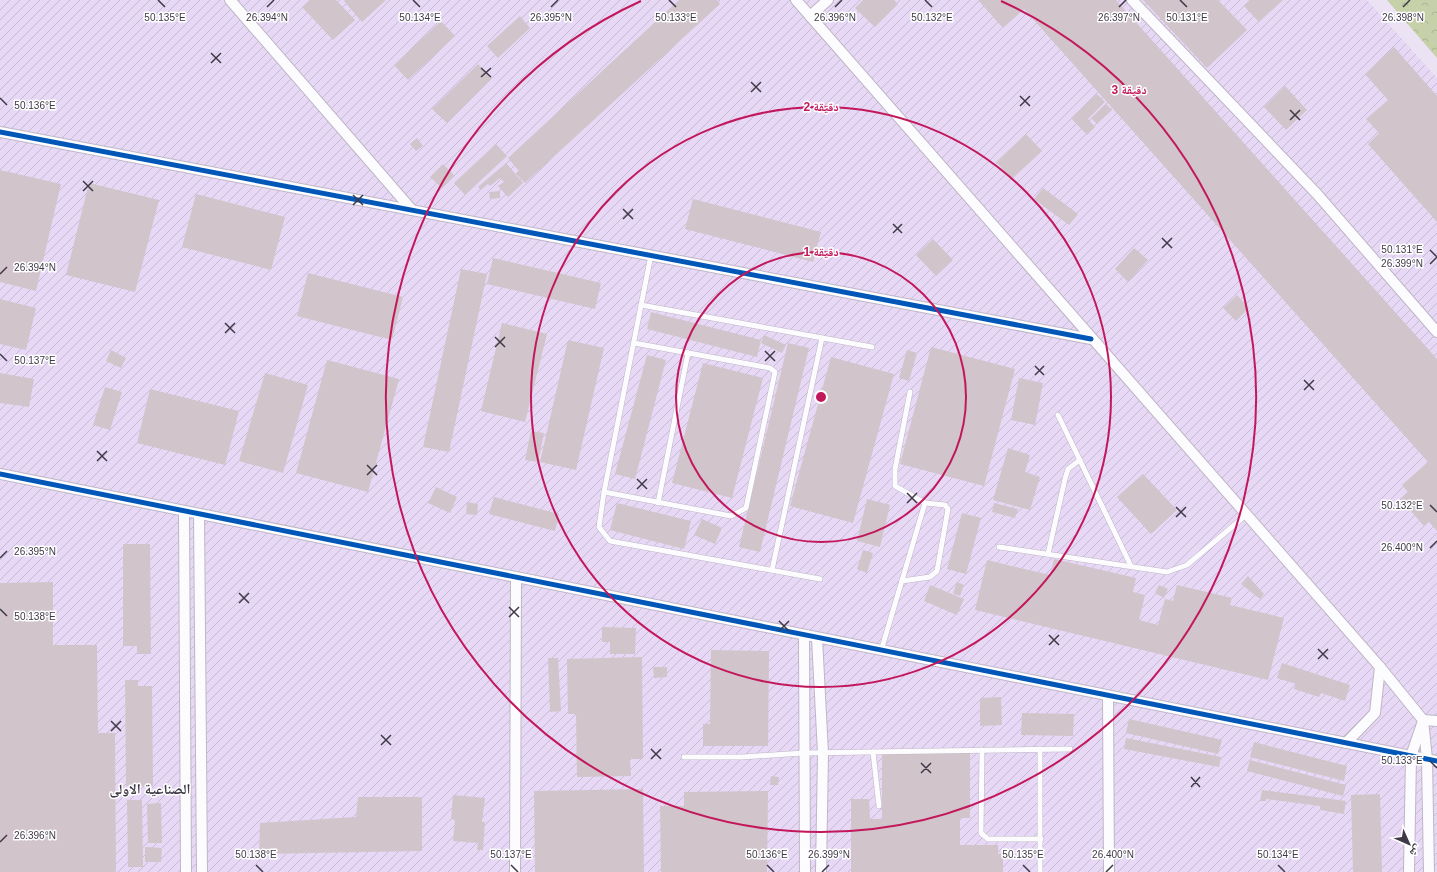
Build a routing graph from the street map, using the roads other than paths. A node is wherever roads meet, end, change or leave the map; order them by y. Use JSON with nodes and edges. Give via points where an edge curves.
{"nodes":[{"id":1,"x":230,"y":0,"type":"edge"},
{"id":2,"x":828,"y":0,"type":"edge"},
{"id":3,"x":1132,"y":0,"type":"edge"},
{"id":4,"x":797,"y":1,"type":"edge"},
{"id":5,"x":810,"y":16,"type":"junction"},
{"id":6,"x":0,"y":132,"type":"edge"},
{"id":7,"x":412,"y":210,"type":"junction"},
{"id":8,"x":651,"y":255,"type":"junction"},
{"id":9,"x":641,"y":305,"type":"junction"},
{"id":10,"x":1437,"y":332,"type":"edge"},
{"id":11,"x":822,"y":338,"type":"junction"},
{"id":12,"x":1091,"y":339,"type":"junction"},
{"id":13,"x":634,"y":344,"type":"junction"},
{"id":14,"x":872,"y":347,"type":"dead end"},
{"id":15,"x":688,"y":353,"type":"junction"},
{"id":16,"x":910,"y":392,"type":"dead end"},
{"id":17,"x":1058,"y":415,"type":"dead end"},
{"id":18,"x":1080,"y":460,"type":"junction"},
{"id":19,"x":0,"y":474,"type":"edge"},
{"id":20,"x":604,"y":492,"type":"junction"},
{"id":21,"x":658,"y":503,"type":"junction"},
{"id":22,"x":926,"y":503,"type":"junction"},
{"id":23,"x":184,"y":511,"type":"junction"},
{"id":24,"x":199,"y":514,"type":"junction"},
{"id":25,"x":1246,"y":515,"type":"junction"},
{"id":26,"x":998,"y":547,"type":"dead end"},
{"id":27,"x":1048,"y":554,"type":"junction"},
{"id":28,"x":1131,"y":566,"type":"junction"},
{"id":29,"x":772,"y":570,"type":"junction"},
{"id":30,"x":516,"y":578,"type":"junction"},
{"id":31,"x":820,"y":579,"type":"dead end"},
{"id":32,"x":902,"y":581,"type":"junction"},
{"id":33,"x":804,"y":636,"type":"junction"},
{"id":34,"x":817,"y":638,"type":"junction"},
{"id":35,"x":881,"y":651,"type":"junction"},
{"id":36,"x":1380,"y":667,"type":"junction"},
{"id":37,"x":1108,"y":696,"type":"junction"},
{"id":38,"x":1423,"y":720,"type":"junction"},
{"id":39,"x":1437,"y":721,"type":"edge"},
{"id":40,"x":1346,"y":743,"type":"junction"},
{"id":41,"x":1040,"y":749,"type":"junction"},
{"id":42,"x":1070,"y":749,"type":"dead end"},
{"id":43,"x":982,"y":750,"type":"junction"},
{"id":44,"x":873,"y":752,"type":"junction"},
{"id":45,"x":823,"y":753,"type":"junction"},
{"id":46,"x":804,"y":754,"type":"junction"},
{"id":47,"x":1411,"y":756,"type":"junction"},
{"id":48,"x":684,"y":757,"type":"dead end"},
{"id":49,"x":1432,"y":760,"type":"edge"},
{"id":50,"x":879,"y":806,"type":"dead end"},
{"id":51,"x":1041,"y":839,"type":"junction"},
{"id":52,"x":186,"y":872,"type":"edge"},
{"id":53,"x":202,"y":872,"type":"edge"},
{"id":54,"x":515,"y":872,"type":"edge"},
{"id":55,"x":805,"y":872,"type":"edge"},
{"id":56,"x":821,"y":872,"type":"edge"},
{"id":57,"x":1040,"y":872,"type":"edge"},
{"id":58,"x":1109,"y":872,"type":"edge"},
{"id":59,"x":1409,"y":872,"type":"edge"},
{"id":60,"x":1429,"y":872,"type":"edge"}],
"edges":[{"from":1,"to":7,"type":"street"},
{"from":2,"to":5,"type":"street"},
{"from":3,"to":10,"type":"street","via":[[1317,194]]},
{"from":4,"to":5,"type":"street"},
{"from":5,"to":12,"type":"street"},
{"from":6,"to":7,"type":"street"},
{"from":7,"to":8,"type":"street"},
{"from":8,"to":9,"type":"lane"},
{"from":8,"to":12,"type":"street"},
{"from":9,"to":11,"type":"lane"},
{"from":9,"to":13,"type":"lane"},
{"from":11,"to":14,"type":"lane"},
{"from":11,"to":29,"type":"lane"},
{"from":12,"to":25,"type":"street"},
{"from":13,"to":15,"type":"lane"},
{"from":13,"to":20,"type":"lane"},
{"from":15,"to":21,"type":"lane"},
{"from":15,"to":21,"type":"lane","via":[[770,368],[775,372],[746,508],[731,516]]},
{"from":16,"to":22,"type":"lane","via":[[895,469],[895,486]]},
{"from":17,"to":18,"type":"lane"},
{"from":18,"to":27,"type":"lane","via":[[1068,469]]},
{"from":18,"to":28,"type":"lane"},
{"from":19,"to":23,"type":"street"},
{"from":20,"to":21,"type":"lane"},
{"from":20,"to":29,"type":"lane","via":[[599,527],[610,542]]},
{"from":22,"to":32,"type":"lane"},
{"from":22,"to":32,"type":"lane","via":[[945,505],[948,509],[937,571],[930,577]]},
{"from":23,"to":24,"type":"street"},
{"from":23,"to":52,"type":"street"},
{"from":24,"to":30,"type":"street"},
{"from":24,"to":53,"type":"street"},
{"from":25,"to":28,"type":"lane","via":[[1187,566],[1167,572]]},
{"from":25,"to":36,"type":"street"},
{"from":26,"to":27,"type":"lane"},
{"from":27,"to":28,"type":"lane"},
{"from":29,"to":31,"type":"lane"},
{"from":30,"to":33,"type":"street"},
{"from":30,"to":54,"type":"street"},
{"from":32,"to":35,"type":"lane"},
{"from":33,"to":34,"type":"street"},
{"from":33,"to":46,"type":"street"},
{"from":34,"to":35,"type":"street"},
{"from":34,"to":45,"type":"street"},
{"from":35,"to":37,"type":"street"},
{"from":36,"to":38,"type":"street"},
{"from":36,"to":40,"type":"street","via":[[1375,713]]},
{"from":37,"to":40,"type":"street"},
{"from":37,"to":58,"type":"street"},
{"from":38,"to":39,"type":"street"},
{"from":38,"to":47,"type":"street"},
{"from":38,"to":49,"type":"street"},
{"from":40,"to":47,"type":"street"},
{"from":41,"to":42,"type":"lane"},
{"from":41,"to":43,"type":"lane"},
{"from":41,"to":51,"type":"lane"},
{"from":43,"to":44,"type":"lane"},
{"from":43,"to":51,"type":"lane","via":[[980,833],[988,839]]},
{"from":44,"to":45,"type":"lane"},
{"from":44,"to":50,"type":"lane"},
{"from":45,"to":46,"type":"lane"},
{"from":45,"to":56,"type":"street"},
{"from":46,"to":48,"type":"lane"},
{"from":46,"to":55,"type":"street"},
{"from":47,"to":49,"type":"street"},
{"from":47,"to":59,"type":"street"},
{"from":49,"to":60,"type":"street"},
{"from":51,"to":57,"type":"lane"}]}
